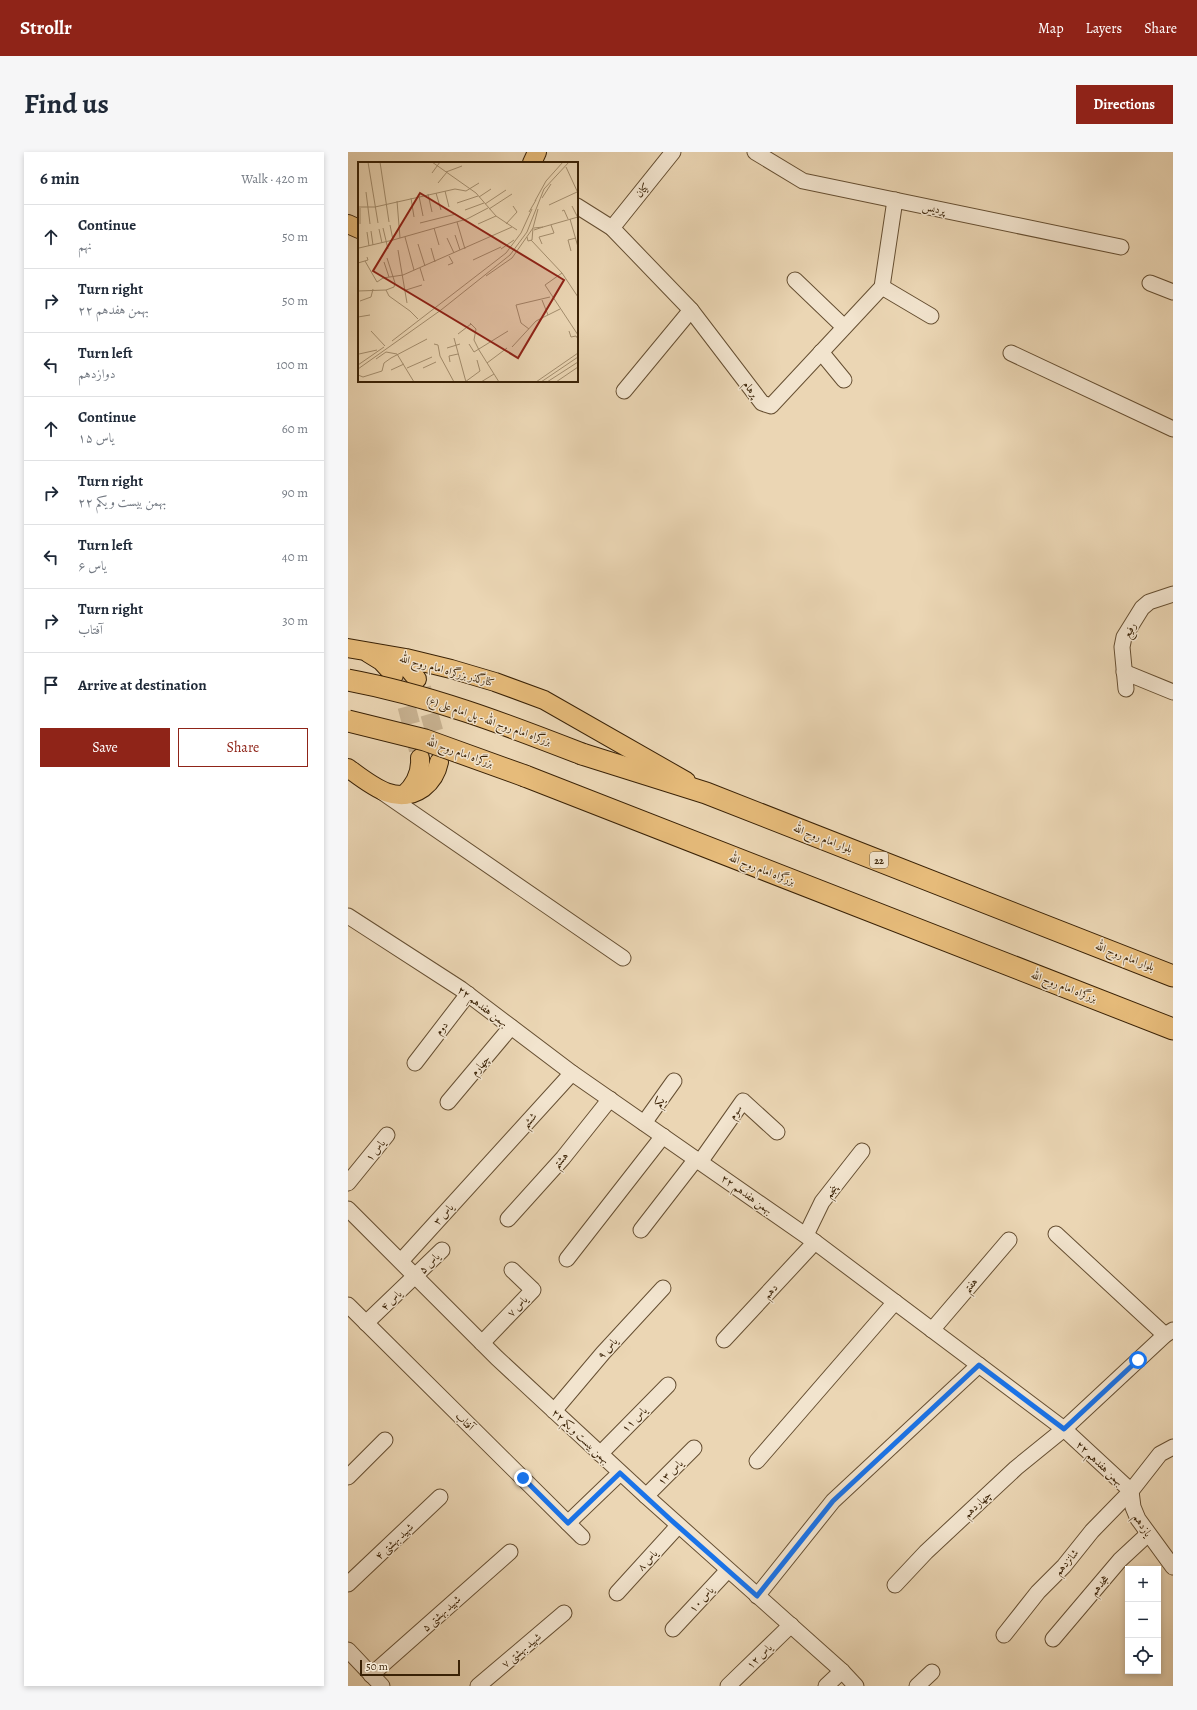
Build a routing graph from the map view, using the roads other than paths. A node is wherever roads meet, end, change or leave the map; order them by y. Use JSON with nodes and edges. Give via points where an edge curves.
{"nodes":[{"id":1,"x":537,"y":152,"type":"edge"},
{"id":2,"x":673,"y":152,"type":"edge"},
{"id":3,"x":755,"y":152,"type":"edge"},
{"id":4,"x":532,"y":162,"type":"edge"},
{"id":5,"x":895,"y":200,"type":"junction"},
{"id":6,"x":578,"y":207,"type":"edge"},
{"id":7,"x":348,"y":224,"type":"edge"},
{"id":8,"x":612,"y":228,"type":"junction"},
{"id":9,"x":358,"y":229,"type":"edge"},
{"id":10,"x":1121,"y":247,"type":"dead end"},
{"id":11,"x":794,"y":280,"type":"dead end"},
{"id":12,"x":1150,"y":283,"type":"dead end"},
{"id":13,"x":882,"y":286,"type":"junction"},
{"id":14,"x":1173,"y":292,"type":"edge"},
{"id":15,"x":691,"y":310,"type":"junction"},
{"id":16,"x":931,"y":316,"type":"dead end"},
{"id":17,"x":844,"y":327,"type":"junction"},
{"id":18,"x":821,"y":352,"type":"junction"},
{"id":19,"x":1011,"y":353,"type":"dead end"},
{"id":20,"x":844,"y":380,"type":"dead end"},
{"id":21,"x":624,"y":391,"type":"dead end"},
{"id":22,"x":1173,"y":429,"type":"edge"},
{"id":23,"x":1173,"y":594,"type":"edge"},
{"id":24,"x":354,"y":649,"type":"edge"},
{"id":25,"x":385,"y":654,"type":"junction"},
{"id":26,"x":1124,"y":672,"type":"junction"},
{"id":27,"x":394,"y":675,"type":"tunnel mouth"},
{"id":28,"x":417,"y":679,"type":"tunnel mouth"},
{"id":29,"x":348,"y":680,"type":"edge"},
{"id":30,"x":1126,"y":689,"type":"dead end"},
{"id":31,"x":1173,"y":692,"type":"edge"},
{"id":32,"x":348,"y":721,"type":"edge"},
{"id":33,"x":582,"y":754,"type":"joint"},
{"id":34,"x":420,"y":758,"type":"tunnel mouth"},
{"id":35,"x":439,"y":762,"type":"tunnel mouth"},
{"id":36,"x":348,"y":768,"type":"edge"},
{"id":37,"x":378,"y":789,"type":"junction"},
{"id":38,"x":706,"y":792,"type":"junction"},
{"id":39,"x":403,"y":795,"type":"junction"},
{"id":40,"x":348,"y":916,"type":"edge"},
{"id":41,"x":623,"y":958,"type":"dead end"},
{"id":42,"x":1173,"y":976,"type":"edge"},
{"id":43,"x":468,"y":994,"type":"junction"},
{"id":44,"x":511,"y":1027,"type":"junction"},
{"id":45,"x":1173,"y":1028,"type":"edge"},
{"id":46,"x":415,"y":1063,"type":"dead end"},
{"id":47,"x":572,"y":1073,"type":"junction"},
{"id":48,"x":674,"y":1081,"type":"dead end"},
{"id":49,"x":610,"y":1099,"type":"junction"},
{"id":50,"x":448,"y":1102,"type":"dead end"},
{"id":51,"x":644,"y":1123,"type":"junction"},
{"id":52,"x":777,"y":1132,"type":"dead end"},
{"id":53,"x":387,"y":1135,"type":"dead end"},
{"id":54,"x":663,"y":1136,"type":"junction"},
{"id":55,"x":862,"y":1151,"type":"dead end"},
{"id":56,"x":698,"y":1161,"type":"junction"},
{"id":57,"x":486,"y":1167,"type":"joint"},
{"id":58,"x":348,"y":1183,"type":"edge"},
{"id":59,"x":351,"y":1217,"type":"edge"},
{"id":60,"x":508,"y":1218,"type":"dead end"},
{"id":61,"x":641,"y":1230,"type":"dead end"},
{"id":62,"x":1056,"y":1234,"type":"dead end"},
{"id":63,"x":811,"y":1239,"type":"junction"},
{"id":64,"x":1009,"y":1240,"type":"dead end"},
{"id":65,"x":442,"y":1250,"type":"dead end"},
{"id":66,"x":567,"y":1259,"type":"dead end"},
{"id":67,"x":401,"y":1261,"type":"junction"},
{"id":68,"x":512,"y":1270,"type":"dead end"},
{"id":69,"x":416,"y":1276,"type":"junction"},
{"id":70,"x":663,"y":1288,"type":"dead end"},
{"id":71,"x":895,"y":1302,"type":"junction"},
{"id":72,"x":348,"y":1305,"type":"edge"},
{"id":73,"x":366,"y":1323,"type":"junction"},
{"id":74,"x":932,"y":1330,"type":"junction"},
{"id":75,"x":1169,"y":1332,"type":"edge"},
{"id":76,"x":724,"y":1340,"type":"dead end"},
{"id":77,"x":482,"y":1343,"type":"junction"},
{"id":78,"x":979,"y":1365,"type":"junction"},
{"id":79,"x":668,"y":1385,"type":"dead end"},
{"id":80,"x":554,"y":1411,"type":"junction"},
{"id":81,"x":1064,"y":1429,"type":"junction"},
{"id":82,"x":385,"y":1440,"type":"dead end"},
{"id":83,"x":1173,"y":1447,"type":"edge"},
{"id":84,"x":694,"y":1448,"type":"dead end"},
{"id":85,"x":600,"y":1454,"type":"junction"},
{"id":86,"x":757,"y":1461,"type":"dead end"},
{"id":87,"x":620,"y":1473,"type":"junction"},
{"id":88,"x":348,"y":1478,"type":"edge"},
{"id":89,"x":1131,"y":1491,"type":"junction"},
{"id":90,"x":646,"y":1496,"type":"junction"},
{"id":91,"x":440,"y":1497,"type":"dead end"},
{"id":92,"x":568,"y":1523,"type":"junction"},
{"id":93,"x":678,"y":1526,"type":"junction"},
{"id":94,"x":1148,"y":1534,"type":"junction"},
{"id":95,"x":582,"y":1537,"type":"dead end"},
{"id":96,"x":510,"y":1552,"type":"dead end"},
{"id":97,"x":1173,"y":1567,"type":"edge"},
{"id":98,"x":728,"y":1570,"type":"junction"},
{"id":99,"x":348,"y":1584,"type":"edge"},
{"id":100,"x":895,"y":1585,"type":"dead end"},
{"id":101,"x":616,"y":1593,"type":"dead end"},
{"id":102,"x":757,"y":1596,"type":"junction"},
{"id":103,"x":564,"y":1613,"type":"dead end"},
{"id":104,"x":791,"y":1625,"type":"junction"},
{"id":105,"x":673,"y":1628,"type":"dead end"},
{"id":106,"x":1004,"y":1636,"type":"dead end"},
{"id":107,"x":1053,"y":1639,"type":"dead end"},
{"id":108,"x":348,"y":1650,"type":"edge"},
{"id":109,"x":842,"y":1671,"type":"junction"},
{"id":110,"x":932,"y":1672,"type":"dead end"},
{"id":111,"x":377,"y":1681,"type":"edge"},
{"id":112,"x":478,"y":1686,"type":"edge"},
{"id":113,"x":728,"y":1686,"type":"edge"},
{"id":114,"x":826,"y":1686,"type":"edge"},
{"id":115,"x":856,"y":1686,"type":"edge"},
{"id":116,"x":917,"y":1686,"type":"edge"}],
"edges":[{"from":1,"to":4,"type":"main road"},
{"from":2,"to":8,"type":"street","name":"کیان"},
{"from":3,"to":5,"type":"street","name":"پردیس","via":[[803,181]]},
{"from":5,"to":10,"type":"street","name":"پردیس"},
{"from":5,"to":13,"type":"street"},
{"from":6,"to":8,"type":"street","name":"پرهام"},
{"from":7,"to":9,"type":"main road"},
{"from":8,"to":15,"type":"street","name":"پرهام"},
{"from":11,"to":17,"type":"street"},
{"from":12,"to":14,"type":"street"},
{"from":13,"to":16,"type":"street"},
{"from":13,"to":17,"type":"street","name":"پرهام"},
{"from":15,"to":18,"type":"street","name":"پرهام","via":[[762,403],[771,406]]},
{"from":15,"to":21,"type":"street"},
{"from":17,"to":18,"type":"street","name":"پرهام"},
{"from":18,"to":20,"type":"street"},
{"from":19,"to":22,"type":"street"},
{"from":23,"to":26,"type":"street","name":"رفیع","via":[[1149,602],[1142,608],[1124,636]]},
{"from":24,"to":25,"type":"main road","name":"کنارگذر بزرگراه امام روح الله"},
{"from":24,"to":27,"type":"main road","via":[[381,661]]},
{"from":25,"to":28,"type":"main road","via":[[404,664]]},
{"from":25,"to":38,"type":"main road","name":"کنارگذر بزرگراه امام روح الله","via":[[470,674],[544,700]]},
{"from":26,"to":30,"type":"street","name":"رفیع"},
{"from":26,"to":31,"type":"street"},
{"from":29,"to":33,"type":"highway","name":"بزرگراه امام روح الله - پل امام علی (ع)","bridge":true,"via":[[445,703]]},
{"from":32,"to":45,"type":"highway","name":"بزرگراه امام روح الله","bridge":true,"via":[[432,742],[525,776]]},
{"from":33,"to":38,"type":"highway","name":"بلوار امام روح الله","number":"22"},
{"from":34,"to":39,"type":"main road","via":[[416,780]]},
{"from":35,"to":39,"type":"main road","via":[[437,772],[427,785],[416,792]]},
{"from":36,"to":37,"type":"main road"},
{"from":37,"to":39,"type":"main road","via":[[390,794]]},
{"from":37,"to":41,"type":"street"},
{"from":38,"to":42,"type":"highway","name":"بلوار امام روح الله","number":"22"},
{"from":40,"to":43,"type":"street","name":"۲۲ بهمن هفدهم"},
{"from":43,"to":44,"type":"street","name":"۲۲ بهمن هفدهم"},
{"from":43,"to":46,"type":"street","name":"دوم"},
{"from":44,"to":47,"type":"street","name":"۲۲ بهمن هفدهم"},
{"from":44,"to":50,"type":"street","name":"چهارم"},
{"from":47,"to":49,"type":"street","name":"۲۲ بهمن هفدهم"},
{"from":47,"to":57,"type":"street","name":"ششم"},
{"from":48,"to":51,"type":"street","name":"یکم"},
{"from":49,"to":51,"type":"street","name":"۲۲ بهمن هفدهم"},
{"from":49,"to":60,"type":"street","name":"هشتم","via":[[563,1158]]},
{"from":51,"to":54,"type":"street","name":"۲۲ بهمن هفدهم"},
{"from":52,"to":56,"type":"street","name":"سوم","via":[[742,1101]]},
{"from":53,"to":58,"type":"street","name":"یاس ۱"},
{"from":54,"to":56,"type":"street","name":"۲۲ بهمن هفدهم"},
{"from":54,"to":66,"type":"street"},
{"from":55,"to":63,"type":"street","name":"پنجم","via":[[822,1202]]},
{"from":56,"to":61,"type":"street"},
{"from":56,"to":63,"type":"street","name":"۲۲ بهمن هفدهم"},
{"from":57,"to":67,"type":"street","name":"یاس ۳"},
{"from":59,"to":67,"type":"street","name":"۲۲ بهمن بیست و یکم"},
{"from":62,"to":75,"type":"street"},
{"from":63,"to":71,"type":"street","name":"۲۲ بهمن هفدهم"},
{"from":63,"to":76,"type":"street","name":"دهم"},
{"from":64,"to":74,"type":"street","name":"هفتم"},
{"from":65,"to":69,"type":"street","name":"یاس ۵"},
{"from":67,"to":69,"type":"street","name":"۲۲ بهمن بیست و یکم"},
{"from":68,"to":77,"type":"street","name":"یاس ۷","via":[[533,1290]]},
{"from":69,"to":73,"type":"street","name":"یاس ۴"},
{"from":69,"to":77,"type":"street","name":"۲۲ بهمن بیست و یکم"},
{"from":70,"to":80,"type":"street","name":"یاس ۹"},
{"from":71,"to":74,"type":"street","name":"۲۲ بهمن هفدهم"},
{"from":71,"to":86,"type":"street"},
{"from":72,"to":73,"type":"street","name":"آفتاب"},
{"from":73,"to":92,"type":"street","name":"آفتاب"},
{"from":74,"to":78,"type":"street","name":"۲۲ بهمن هفدهم"},
{"from":75,"to":81,"type":"street","name":"چهاردهم"},
{"from":77,"to":80,"type":"street","name":"۲۲ بهمن بیست و یکم"},
{"from":78,"to":81,"type":"street","name":"۲۲ بهمن هفدهم"},
{"from":78,"to":102,"type":"street","via":[[833,1501]]},
{"from":79,"to":85,"type":"street","name":"یاس ۱۱"},
{"from":80,"to":85,"type":"street","name":"۲۲ بهمن بیست و یکم"},
{"from":81,"to":89,"type":"street","name":"۲۲ بهمن هفدهم"},
{"from":81,"to":100,"type":"street","name":"چهاردهم","via":[[1016,1468],[926,1552]]},
{"from":82,"to":88,"type":"street"},
{"from":83,"to":89,"type":"street","via":[[1160,1454]]},
{"from":84,"to":90,"type":"street","name":"یاس ۱۳"},
{"from":85,"to":87,"type":"street","name":"۲۲ بهمن بیست و یکم"},
{"from":87,"to":90,"type":"street","name":"۲۲ بهمن بیست و یکم"},
{"from":87,"to":92,"type":"street"},
{"from":89,"to":94,"type":"street","name":"یازدهم","via":[[1133,1507]]},
{"from":89,"to":106,"type":"street","name":"شانزدهم","via":[[1038,1592]]},
{"from":90,"to":93,"type":"street","name":"۲۲ بهمن بیست و یکم"},
{"from":91,"to":99,"type":"street","name":"شهید بهشتی ۴"},
{"from":92,"to":95,"type":"street","name":"آفتاب"},
{"from":93,"to":98,"type":"street","name":"۲۲ بهمن بیست و یکم"},
{"from":93,"to":101,"type":"street","name":"یاس ۸"},
{"from":94,"to":97,"type":"street","name":"یازدهم"},
{"from":94,"to":107,"type":"street","name":"هجدهم","via":[[1120,1560]]},
{"from":96,"to":111,"type":"street","name":"شهید بهشتی ۵"},
{"from":98,"to":102,"type":"street","name":"۲۲ بهمن بیست و یکم"},
{"from":98,"to":105,"type":"street","name":"یاس ۱۰"},
{"from":102,"to":104,"type":"street","name":"۲۲ بهمن بیست و یکم"},
{"from":103,"to":112,"type":"street","name":"شهید بهشتی ۷"},
{"from":104,"to":109,"type":"street","name":"۲۲ بهمن بیست و یکم"},
{"from":104,"to":113,"type":"street","name":"یاس ۱۲"},
{"from":108,"to":111,"type":"street"},
{"from":109,"to":114,"type":"street"},
{"from":109,"to":115,"type":"street","name":"۲۲ بهمن بیست و یکم"},
{"from":110,"to":116,"type":"street"}]}
